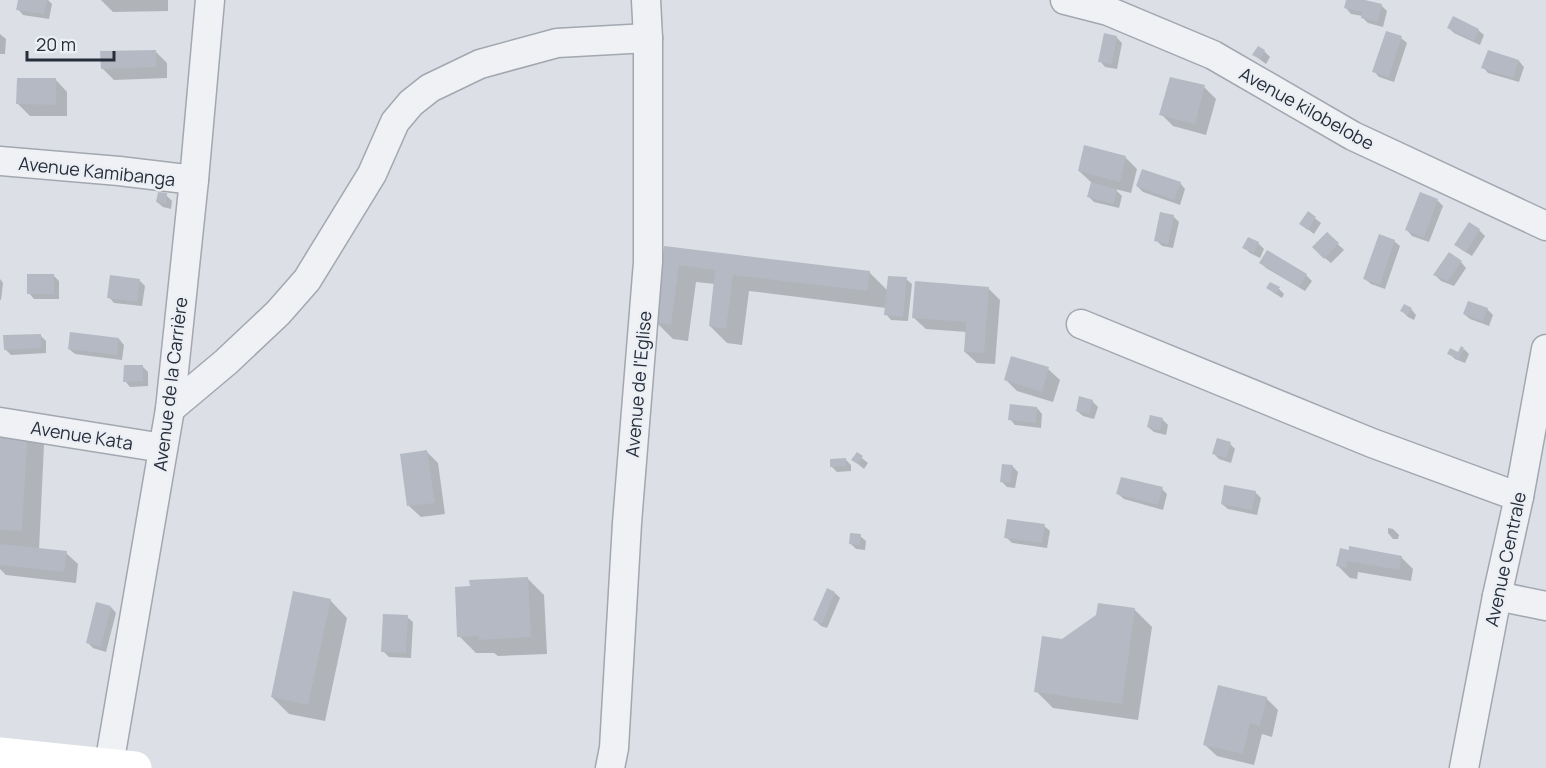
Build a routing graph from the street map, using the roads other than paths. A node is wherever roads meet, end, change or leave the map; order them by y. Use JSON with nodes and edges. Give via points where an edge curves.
{"nodes":[{"id":1,"x":210,"y":0,"type":"edge"},
{"id":2,"x":646,"y":0,"type":"edge"},
{"id":3,"x":1065,"y":0,"type":"edge"},
{"id":4,"x":648,"y":38,"type":"junction"},
{"id":5,"x":0,"y":161,"type":"edge"},
{"id":6,"x":194,"y":180,"type":"junction"},
{"id":7,"x":1546,"y":226,"type":"edge"},
{"id":8,"x":1081,"y":324,"type":"dead end"},
{"id":9,"x":1546,"y":349,"type":"edge"},
{"id":10,"x":170,"y":409,"type":"junction"},
{"id":11,"x":0,"y":422,"type":"edge"},
{"id":12,"x":163,"y":448,"type":"junction"},
{"id":13,"x":1519,"y":497,"type":"junction"},
{"id":14,"x":1497,"y":596,"type":"junction"},
{"id":15,"x":1546,"y":606,"type":"edge"},
{"id":16,"x":0,"y":754,"type":"edge"},
{"id":17,"x":122,"y":767,"type":"edge"},
{"id":18,"x":610,"y":768,"type":"edge"},
{"id":19,"x":1464,"y":768,"type":"edge"}],
"edges":[{"from":1,"to":6,"type":"street","name":"Avenue de la Carrière"},
{"from":2,"to":4,"type":"street","name":"Avenue de l'Eglise"},
{"from":3,"to":7,"type":"street","name":"Avenue kilobelobe","via":[[1108,11],[1213,55],[1353,136]]},
{"from":4,"to":10,"type":"street","via":[[557,43],[480,64],[420,95],[395,122],[372,174],[307,280],[270,321]]},
{"from":4,"to":18,"type":"street","name":"Avenue de l'Eglise","via":[[648,262]]},
{"from":5,"to":6,"type":"street","name":"Avenue Kamibanga"},
{"from":6,"to":10,"type":"street","name":"Avenue de la Carrière"},
{"from":8,"to":13,"type":"street","via":[[1372,443]]},
{"from":9,"to":13,"type":"street","name":"Avenue Centrale"},
{"from":10,"to":12,"type":"street","name":"Avenue de la Carrière"},
{"from":11,"to":12,"type":"street","name":"Avenue Kata"},
{"from":12,"to":17,"type":"street","name":"Avenue de la Carrière"},
{"from":13,"to":14,"type":"street","name":"Avenue Centrale"},
{"from":14,"to":15,"type":"street"},
{"from":14,"to":19,"type":"street","name":"Avenue Centrale"},
{"from":16,"to":17,"type":"main road"}]}
